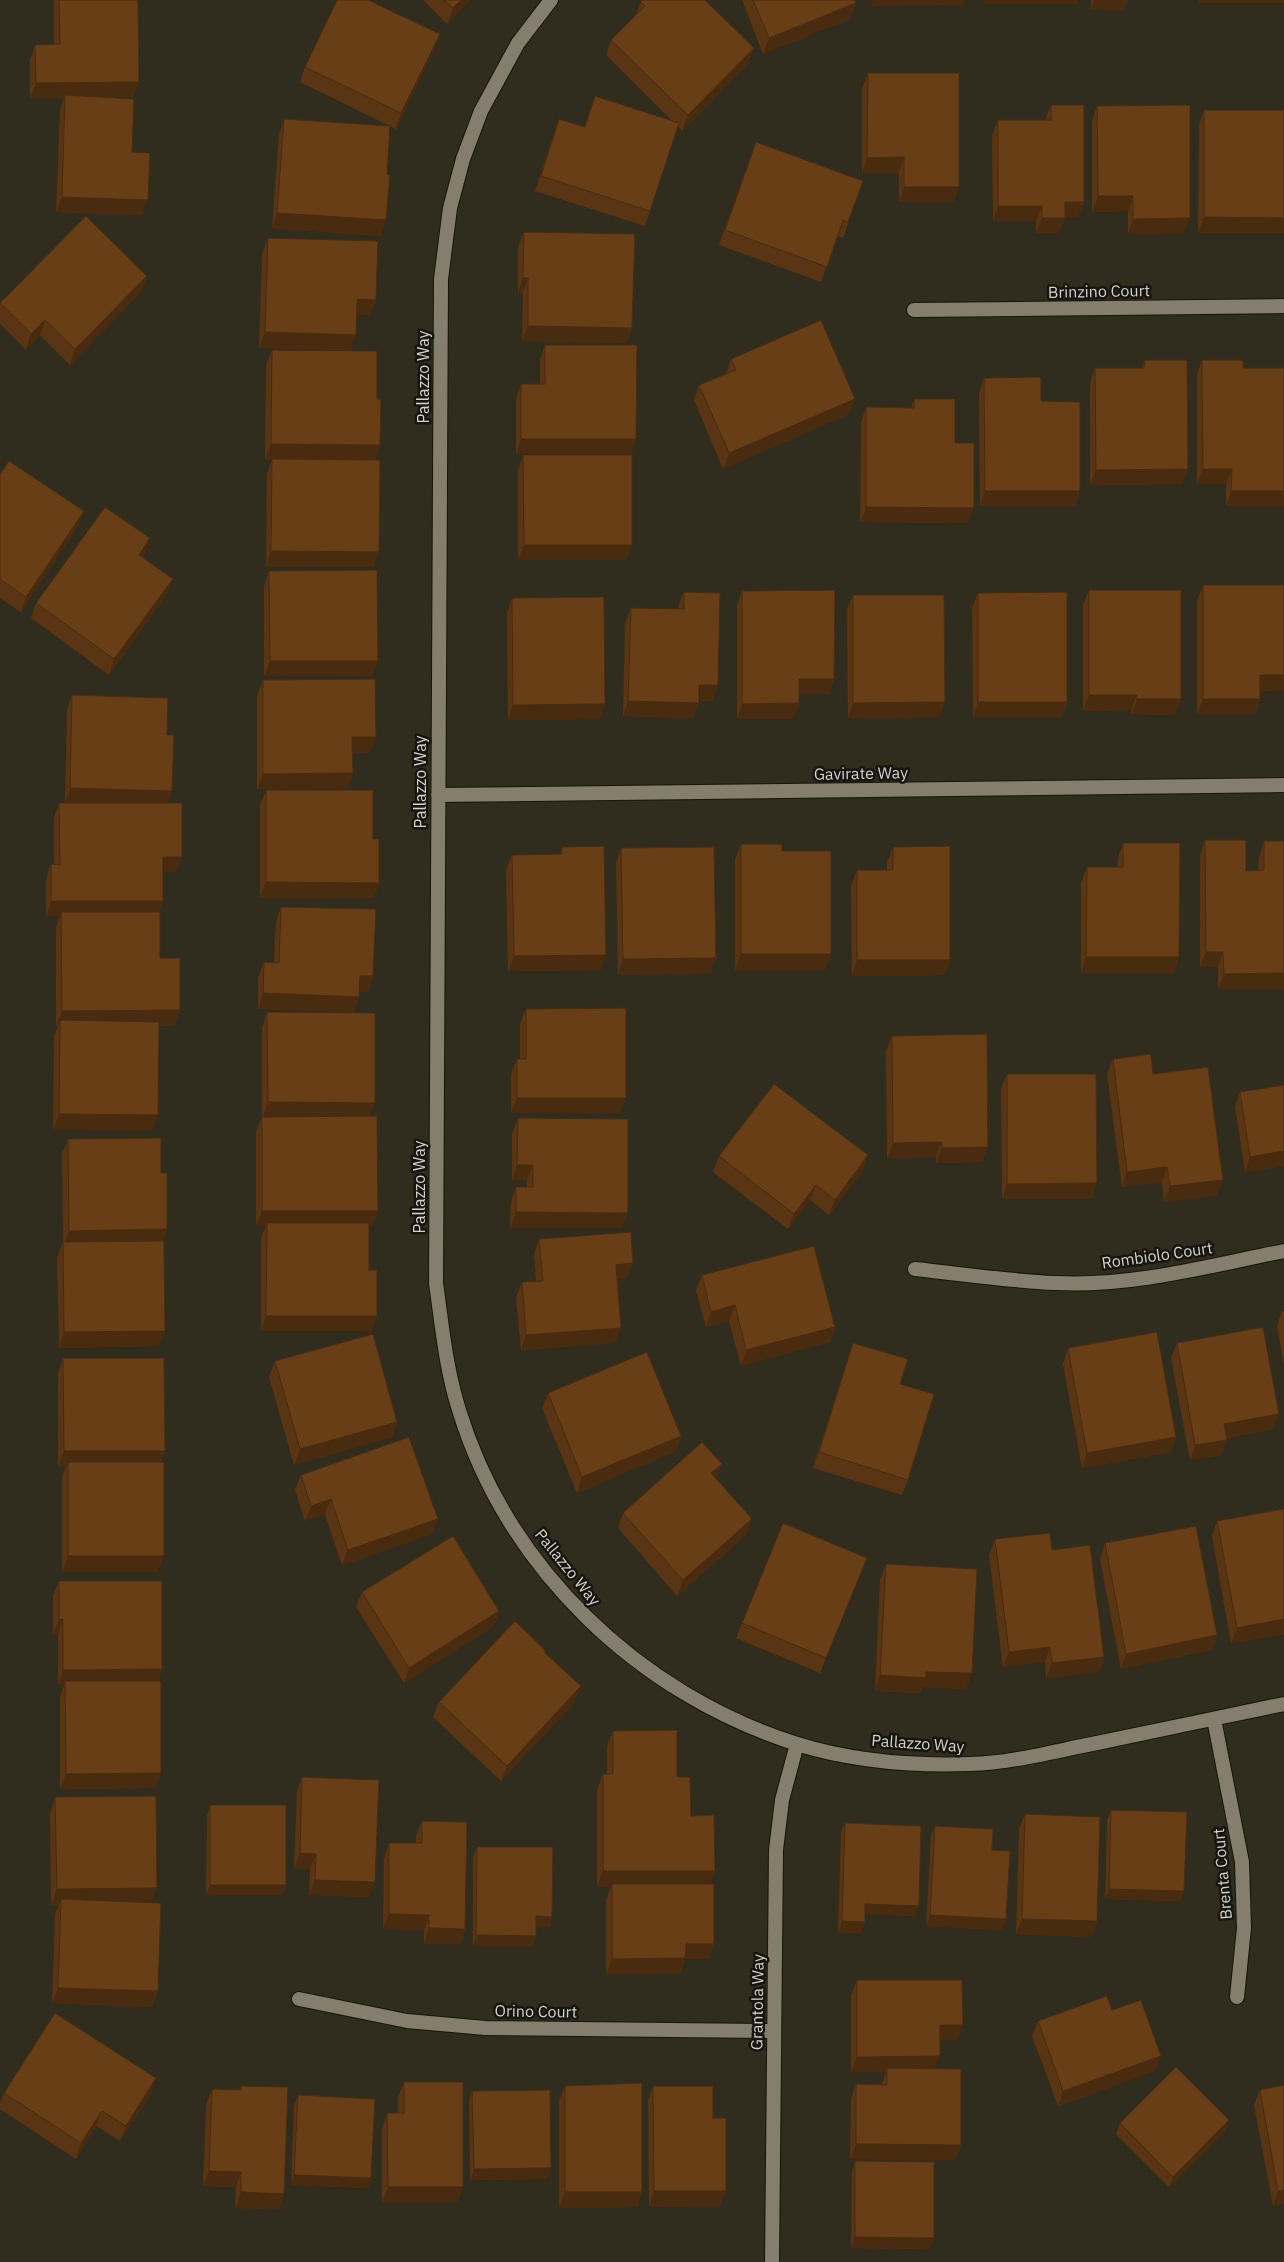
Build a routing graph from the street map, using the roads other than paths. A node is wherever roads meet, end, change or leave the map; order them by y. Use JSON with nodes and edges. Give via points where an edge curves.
{"nodes":[{"id":1,"x":551,"y":0,"type":"edge"},
{"id":2,"x":1284,"y":306,"type":"edge"},
{"id":3,"x":914,"y":310,"type":"dead end"},
{"id":4,"x":1284,"y":785,"type":"edge"},
{"id":5,"x":438,"y":795,"type":"junction"},
{"id":6,"x":1284,"y":1251,"type":"edge"},
{"id":7,"x":915,"y":1269,"type":"dead end"},
{"id":8,"x":1284,"y":1704,"type":"edge"},
{"id":9,"x":1214,"y":1719,"type":"junction"},
{"id":10,"x":797,"y":1744,"type":"junction"},
{"id":11,"x":1237,"y":1997,"type":"dead end"},
{"id":12,"x":299,"y":1999,"type":"dead end"},
{"id":13,"x":774,"y":2031,"type":"junction"},
{"id":14,"x":772,"y":2262,"type":"edge"}],
"edges":[{"from":1,"to":5,"type":"street","name":"Pallazzo Way","via":[[518,43],[481,111],[463,159],[450,208],[441,278]]},
{"from":2,"to":3,"type":"street","name":"Brinzino Court"},
{"from":4,"to":5,"type":"street","name":"Gavirate Way"},
{"from":5,"to":10,"type":"street","name":"Pallazzo Way","via":[[436,1283],[447,1360],[459,1411],[488,1483],[528,1550],[560,1591],[596,1628],[636,1662],[701,1704]]},
{"from":6,"to":7,"type":"street","name":"Rombiolo Court","via":[[1121,1281],[1056,1284]]},
{"from":8,"to":9,"type":"street","name":"Pallazzo Way"},
{"from":9,"to":10,"type":"street","name":"Pallazzo Way","via":[[1021,1758],[971,1764],[896,1763]]},
{"from":9,"to":11,"type":"street","name":"Brenta Court","via":[[1242,1862],[1244,1928]]},
{"from":10,"to":13,"type":"street","name":"Grantola Way","via":[[782,1800],[776,1850]]},
{"from":12,"to":13,"type":"street","name":"Orino Court","via":[[407,2021],[485,2028]]},
{"from":13,"to":14,"type":"street","name":"Grantola Way"}]}
